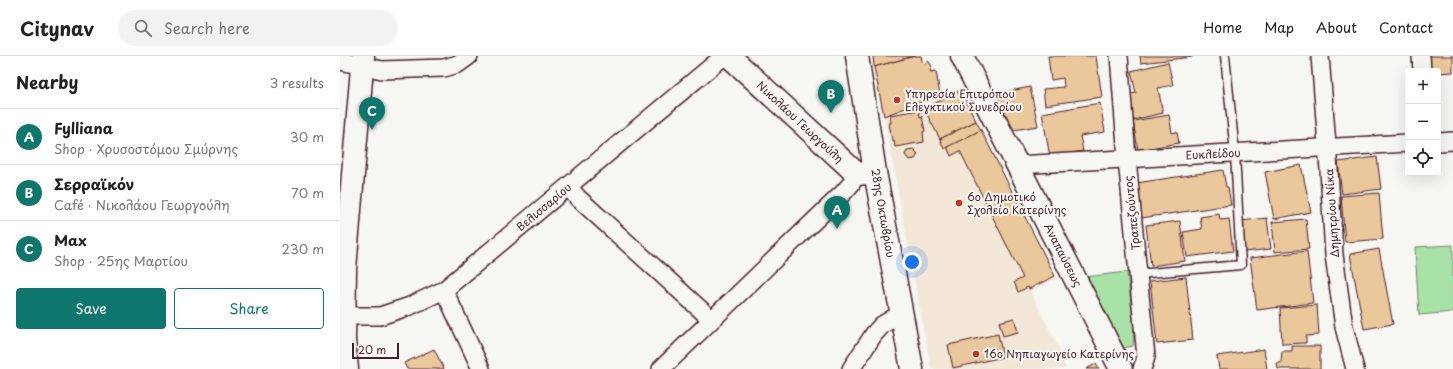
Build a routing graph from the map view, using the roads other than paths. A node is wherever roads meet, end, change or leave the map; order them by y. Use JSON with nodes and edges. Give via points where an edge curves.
{"nodes":[{"id":1,"x":469,"y":56,"type":"edge"},
{"id":2,"x":724,"y":56,"type":"edge"},
{"id":3,"x":730,"y":56,"type":"edge"},
{"id":4,"x":857,"y":56,"type":"edge"},
{"id":5,"x":962,"y":56,"type":"edge"},
{"id":6,"x":1119,"y":56,"type":"edge"},
{"id":7,"x":1225,"y":56,"type":"edge"},
{"id":8,"x":1320,"y":56,"type":"edge"},
{"id":9,"x":1421,"y":56,"type":"edge"},
{"id":10,"x":340,"y":61,"type":"edge"},
{"id":11,"x":363,"y":61,"type":"edge"},
{"id":12,"x":1422,"y":68,"type":"edge"},
{"id":13,"x":1453,"y":141,"type":"edge"},
{"id":14,"x":1441,"y":142,"type":"edge"},
{"id":15,"x":1405,"y":143,"type":"edge"},
{"id":16,"x":1328,"y":148,"type":"junction"},
{"id":17,"x":1235,"y":153,"type":"junction"},
{"id":18,"x":1127,"y":159,"type":"junction"},
{"id":19,"x":1017,"y":165,"type":"junction"},
{"id":20,"x":866,"y":173,"type":"junction"},
{"id":21,"x":568,"y":187,"type":"junction"},
{"id":22,"x":342,"y":269,"type":"edge"},
{"id":23,"x":1138,"y":274,"type":"junction"},
{"id":24,"x":444,"y":290,"type":"junction"},
{"id":25,"x":902,"y":313,"type":"junction"},
{"id":26,"x":343,"y":316,"type":"junction"},
{"id":27,"x":711,"y":319,"type":"junction"},
{"id":28,"x":666,"y":367,"type":"edge"},
{"id":29,"x":347,"y":369,"type":"edge"},
{"id":30,"x":481,"y":369,"type":"edge"},
{"id":31,"x":850,"y":369,"type":"edge"},
{"id":32,"x":912,"y":369,"type":"edge"},
{"id":33,"x":1121,"y":369,"type":"edge"},
{"id":34,"x":1142,"y":369,"type":"edge"},
{"id":35,"x":1355,"y":369,"type":"edge"}],
"edges":[{"from":1,"to":11,"type":"street","via":[[458,64],[444,68],[382,70]]},
{"from":2,"to":21,"type":"street","name":"Βελισσαρίου"},
{"from":3,"to":20,"type":"street","name":"Νικολάου Γεωργούλη"},
{"from":4,"to":20,"type":"street","name":"28ης Οκτωβρίου"},
{"from":5,"to":19,"type":"street","name":"Αναπαύσεως"},
{"from":6,"to":18,"type":"street","name":"Τραπεζούντος"},
{"from":7,"to":17,"type":"lane"},
{"from":8,"to":16,"type":"street","name":"Δημητρίου Νίκα"},
{"from":9,"to":12,"type":"street"},
{"from":10,"to":11,"type":"street"},
{"from":11,"to":22,"type":"street"},
{"from":13,"to":14,"type":"street"},
{"from":15,"to":16,"type":"street","name":"Ευκλείδου"},
{"from":16,"to":17,"type":"street","name":"Ευκλείδου"},
{"from":16,"to":35,"type":"street","name":"Δημητρίου Νίκα","via":[[1334,255],[1344,327]]},
{"from":17,"to":18,"type":"street","name":"Ευκλείδου"},
{"from":17,"to":23,"type":"lane","via":[[1241,265]]},
{"from":18,"to":19,"type":"street","name":"Ευκλείδου"},
{"from":18,"to":23,"type":"street","name":"Τραπεζούντος"},
{"from":19,"to":33,"type":"street","name":"Αναπαύσεως"},
{"from":20,"to":25,"type":"street","name":"28ης Οκτωβρίου"},
{"from":20,"to":27,"type":"street"},
{"from":21,"to":24,"type":"street","name":"Βελισσαρίου"},
{"from":21,"to":27,"type":"street"},
{"from":22,"to":26,"type":"street"},
{"from":23,"to":34,"type":"street","name":"Τραπεζούντος","via":[[1146,357]]},
{"from":24,"to":26,"type":"street","name":"Βελισσαρίου","via":[[410,306],[380,316]]},
{"from":24,"to":30,"type":"street"},
{"from":25,"to":31,"type":"street","via":[[882,325]]},
{"from":25,"to":32,"type":"street","name":"28ης Οκτωβρίου"},
{"from":26,"to":29,"type":"street"},
{"from":27,"to":28,"type":"street"}]}
